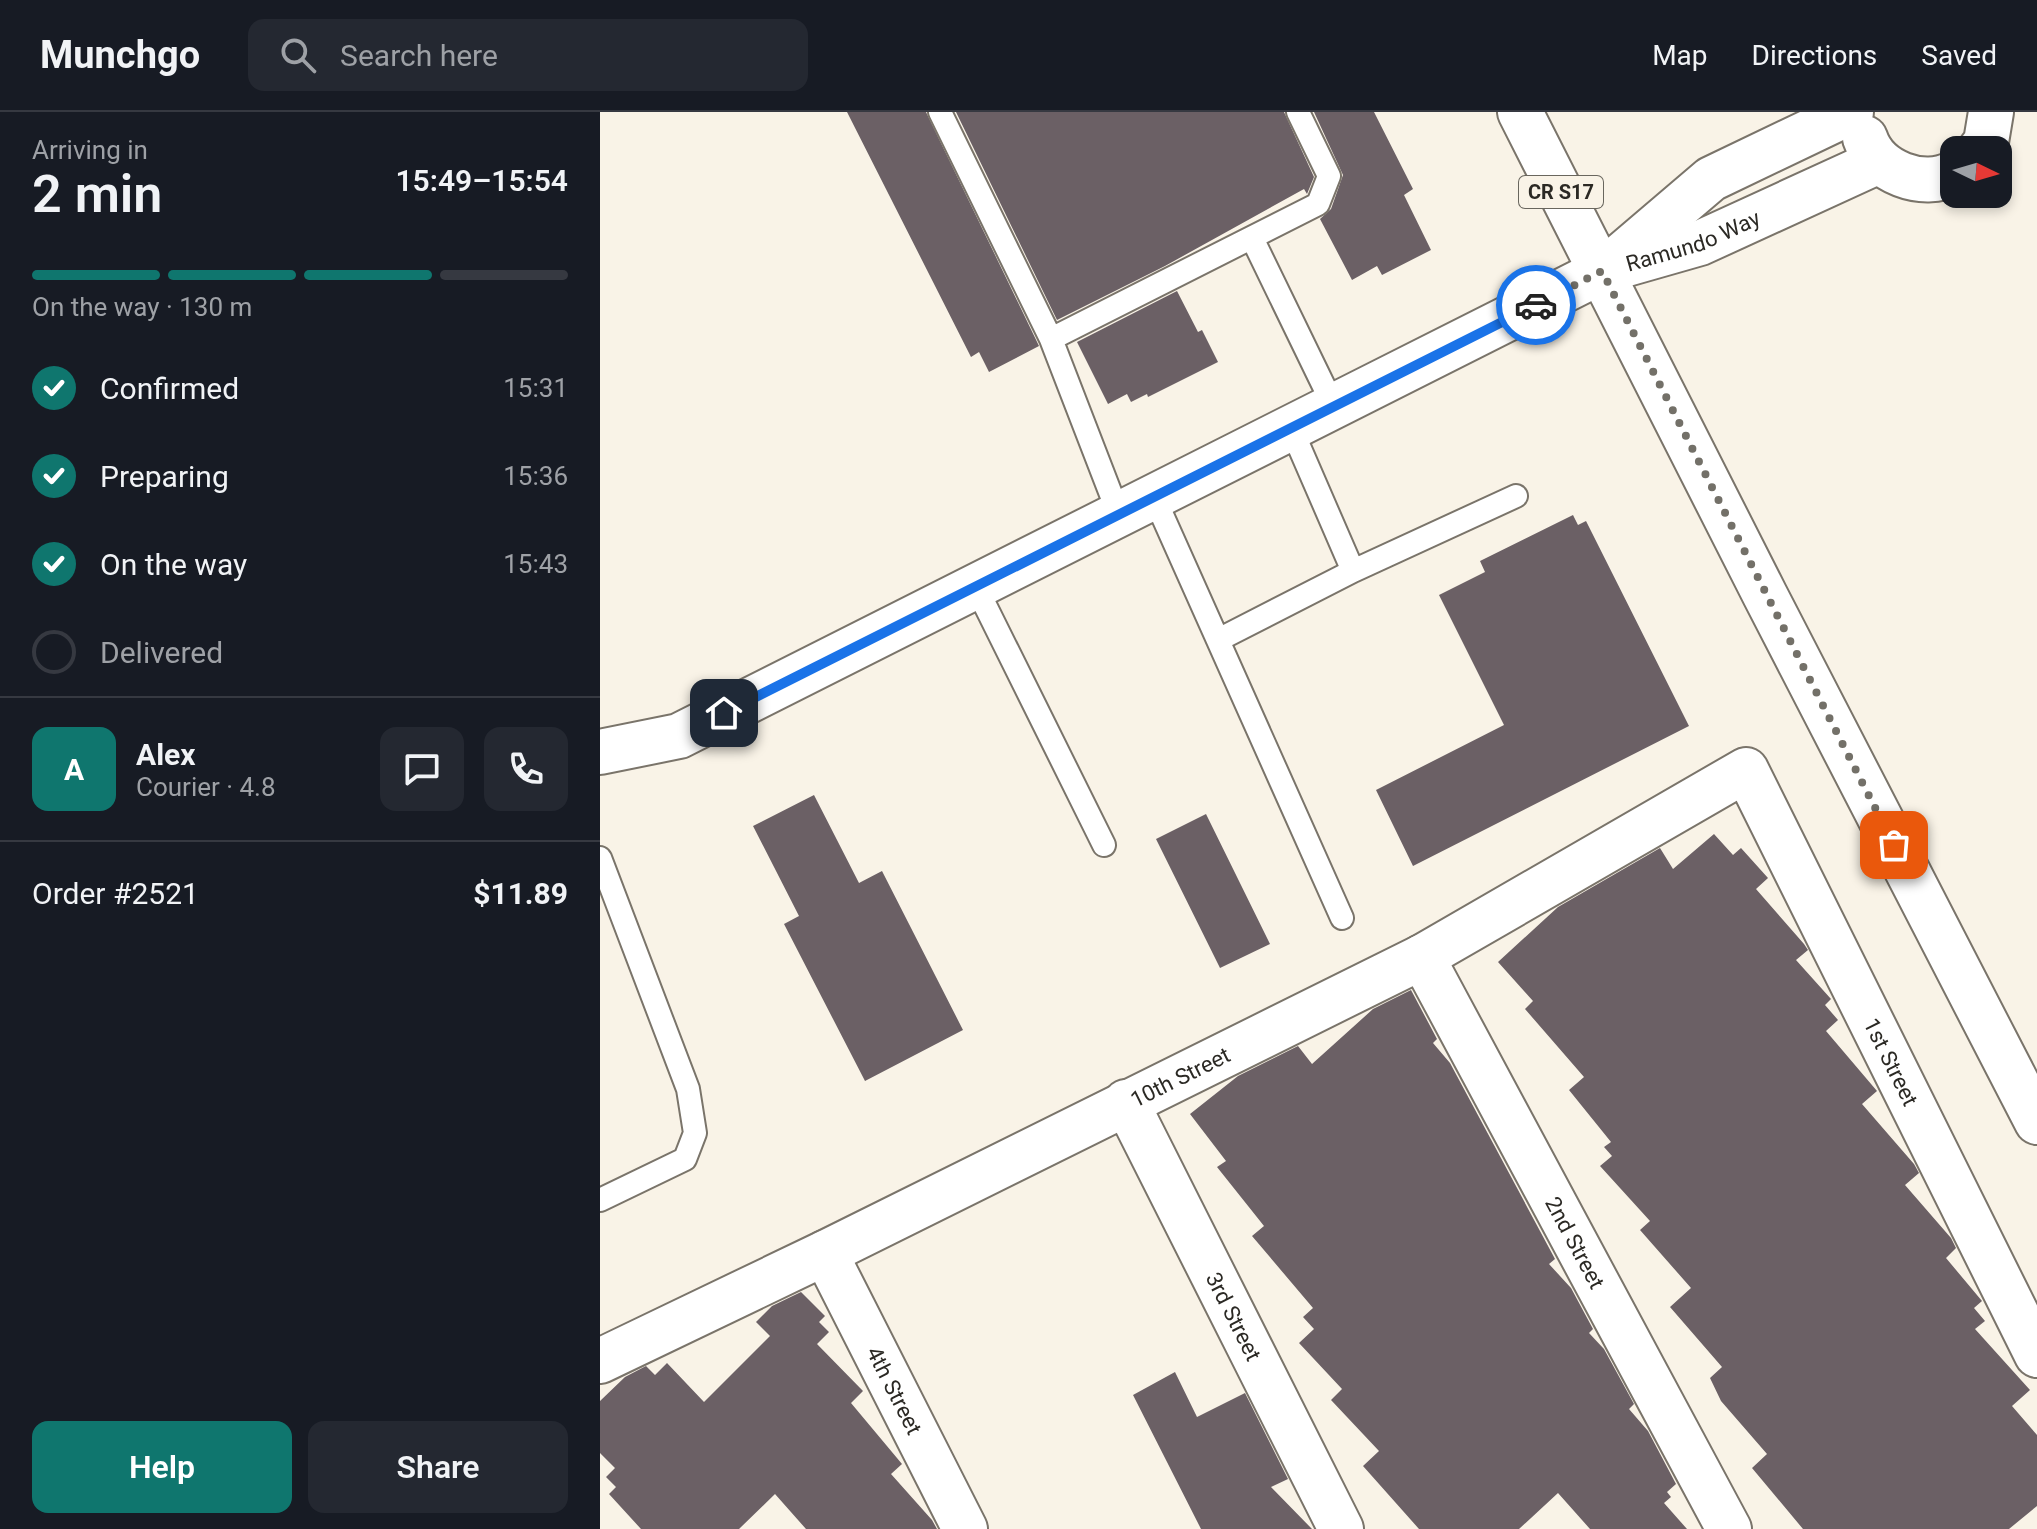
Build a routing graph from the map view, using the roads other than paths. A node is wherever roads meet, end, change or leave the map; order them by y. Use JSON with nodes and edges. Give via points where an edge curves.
{"nodes":[{"id":1,"x":940,"y":112,"type":"edge"},
{"id":2,"x":1298,"y":112,"type":"edge"},
{"id":3,"x":1520,"y":112,"type":"edge"},
{"id":4,"x":1851,"y":112,"type":"edge"},
{"id":5,"x":1861,"y":112,"type":"edge"},
{"id":6,"x":1991,"y":112,"type":"edge"},
{"id":7,"x":1987,"y":136,"type":"edge"},
{"id":8,"x":1879,"y":161,"type":"junction"},
{"id":9,"x":1940,"y":176,"type":"edge"},
{"id":10,"x":1252,"y":238,"type":"junction"},
{"id":11,"x":1602,"y":271,"type":"junction"},
{"id":12,"x":1051,"y":339,"type":"junction"},
{"id":13,"x":1334,"y":407,"type":"junction"},
{"id":14,"x":1291,"y":428,"type":"junction"},
{"id":15,"x":1516,"y":496,"type":"dead end"},
{"id":16,"x":1136,"y":506,"type":"junction"},
{"id":17,"x":1353,"y":571,"type":"junction"},
{"id":18,"x":976,"y":587,"type":"junction"},
{"id":19,"x":1218,"y":640,"type":"junction"},
{"id":20,"x":600,"y":752,"type":"edge"},
{"id":21,"x":1746,"y":770,"type":"joint"},
{"id":22,"x":1104,"y":845,"type":"dead end"},
{"id":23,"x":600,"y":858,"type":"edge"},
{"id":24,"x":1342,"y":918,"type":"dead end"},
{"id":25,"x":1422,"y":957,"type":"junction"},
{"id":26,"x":1126,"y":1102,"type":"junction"},
{"id":27,"x":2037,"y":1122,"type":"edge"},
{"id":28,"x":600,"y":1200,"type":"edge"},
{"id":29,"x":825,"y":1253,"type":"junction"},
{"id":30,"x":2037,"y":1355,"type":"edge"},
{"id":31,"x":600,"y":1361,"type":"edge"},
{"id":32,"x":965,"y":1529,"type":"edge"},
{"id":33,"x":1341,"y":1529,"type":"edge"},
{"id":34,"x":1729,"y":1529,"type":"edge"}],
"edges":[{"from":1,"to":12,"type":"lane"},
{"from":2,"to":10,"type":"lane","via":[[1329,176],[1318,204]]},
{"from":3,"to":11,"type":"street","number":"CR S17"},
{"from":4,"to":11,"type":"street","name":"Ramundo Way","via":[[1711,179]]},
{"from":5,"to":8,"type":"street","via":[[1868,146]]},
{"from":6,"to":7,"type":"street"},
{"from":8,"to":9,"type":"street","via":[[1900,175],[1925,180]]},
{"from":8,"to":11,"type":"street","name":"Ramundo Way","via":[[1700,243]]},
{"from":10,"to":12,"type":"lane"},
{"from":10,"to":13,"type":"lane"},
{"from":11,"to":13,"type":"street"},
{"from":11,"to":27,"type":"street","number":"CR S17"},
{"from":12,"to":16,"type":"lane"},
{"from":13,"to":14,"type":"street"},
{"from":14,"to":16,"type":"street"},
{"from":14,"to":17,"type":"lane"},
{"from":15,"to":17,"type":"lane"},
{"from":16,"to":18,"type":"street"},
{"from":16,"to":19,"type":"lane"},
{"from":17,"to":19,"type":"lane"},
{"from":18,"to":20,"type":"street","via":[[679,736]]},
{"from":18,"to":22,"type":"lane"},
{"from":19,"to":24,"type":"lane"},
{"from":21,"to":25,"type":"street","name":"10th Street"},
{"from":21,"to":30,"type":"street","name":"1st Street"},
{"from":23,"to":28,"type":"lane","via":[[688,1089],[695,1133],[685,1159]]},
{"from":25,"to":26,"type":"street","name":"10th Street"},
{"from":25,"to":34,"type":"street","name":"2nd Street"},
{"from":26,"to":29,"type":"street","name":"10th Street"},
{"from":26,"to":33,"type":"street","name":"3rd Street"},
{"from":29,"to":31,"type":"street","name":"10th Street"},
{"from":29,"to":32,"type":"street","name":"4th Street"}]}
